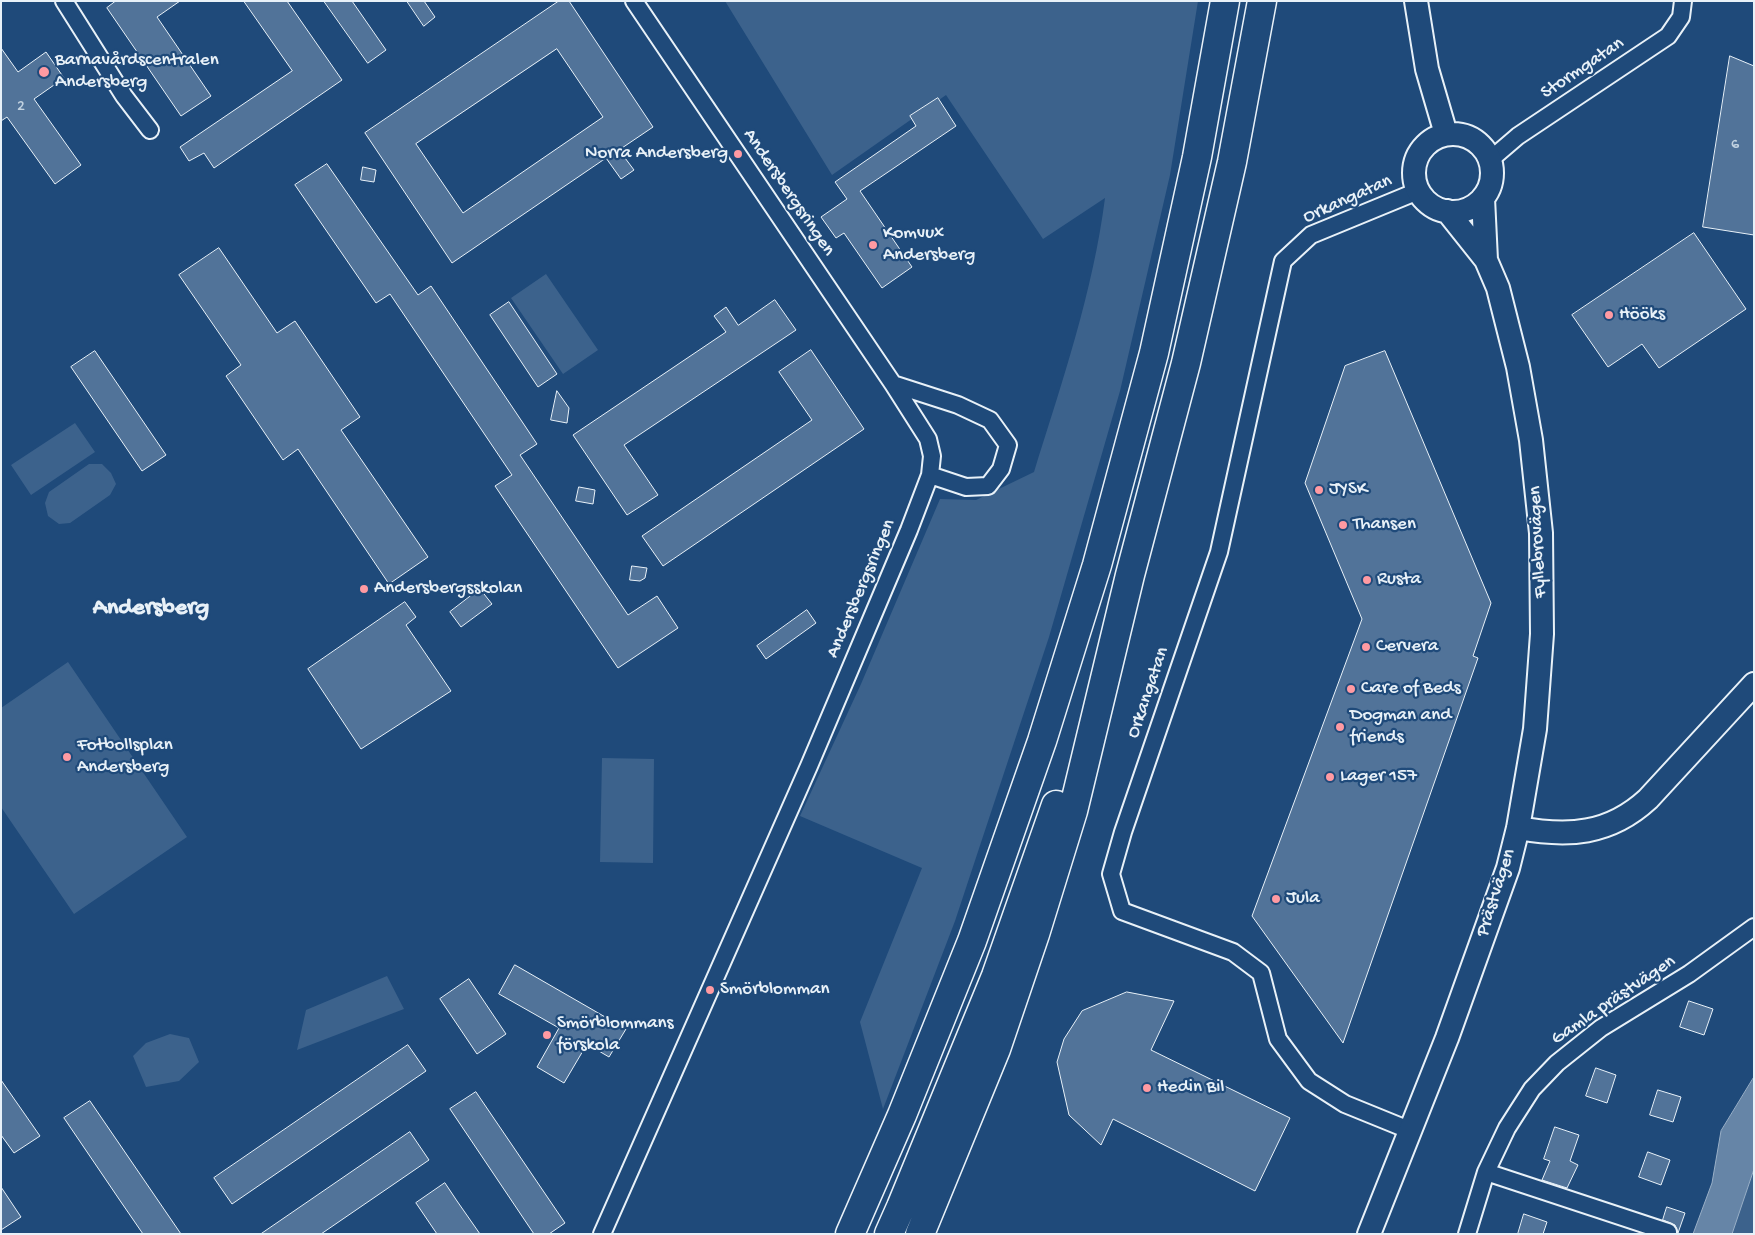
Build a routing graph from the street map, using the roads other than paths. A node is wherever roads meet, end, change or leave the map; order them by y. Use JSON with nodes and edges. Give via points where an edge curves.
{"nodes":[{"id":1,"x":64,"y":1,"type":"edge"},
{"id":2,"x":634,"y":1,"type":"edge"},
{"id":3,"x":1225,"y":1,"type":"edge"},
{"id":4,"x":1262,"y":1,"type":"edge"},
{"id":5,"x":1416,"y":1,"type":"edge"},
{"id":6,"x":1683,"y":1,"type":"edge"},
{"id":7,"x":150,"y":130,"type":"dead end"},
{"id":8,"x":1446,"y":134,"type":"junction"},
{"id":9,"x":1490,"y":160,"type":"junction"},
{"id":10,"x":1418,"y":191,"type":"junction"},
{"id":11,"x":1482,"y":198,"type":"junction"},
{"id":12,"x":1448,"y":211,"type":"junction"},
{"id":13,"x":1486,"y":260,"type":"junction"},
{"id":14,"x":894,"y":384,"type":"junction"},
{"id":15,"x":930,"y":476,"type":"junction"},
{"id":16,"x":1130,"y":575,"type":"junction"},
{"id":17,"x":1754,"y":684,"type":"edge"},
{"id":18,"x":1518,"y":828,"type":"junction"},
{"id":19,"x":1754,"y":927,"type":"edge"},
{"id":20,"x":1409,"y":1130,"type":"junction"},
{"id":21,"x":1486,"y":1172,"type":"junction"},
{"id":22,"x":1668,"y":1232,"type":"dead end"},
{"id":23,"x":602,"y":1234,"type":"edge"},
{"id":24,"x":850,"y":1234,"type":"edge"},
{"id":25,"x":889,"y":1234,"type":"edge"},
{"id":26,"x":920,"y":1234,"type":"edge"},
{"id":27,"x":1369,"y":1234,"type":"edge"},
{"id":28,"x":1467,"y":1234,"type":"edge"}],
"edges":[{"from":1,"to":7,"type":"street","via":[[124,96]]},
{"from":2,"to":14,"type":"street","name":"Andersbergsringen"},
{"from":3,"to":24,"type":"highway","via":[[1197,157],[1154,353],[1097,565],[1042,741],[972,941]]},
{"from":4,"to":16,"type":"highway","via":[[1232,162],[1188,353]]},
{"from":5,"to":8,"type":"street","via":[[1427,69]]},
{"from":6,"to":9,"type":"street","name":"Stormgatan","via":[[1681,17],[1668,36],[1518,136]]},
{"from":8,"to":9,"type":"street","via":[[1469,137],[1482,147]]},
{"from":8,"to":10,"type":"street","via":[[1432,139],[1418,156],[1414,170]]},
{"from":9,"to":11,"type":"street","name":"Fyllebrovägen","via":[[1491,180]]},
{"from":10,"to":12,"type":"street","name":"Fyllebrovägen","via":[[1430,205]]},
{"from":10,"to":20,"type":"street","name":"Orkangatan","via":[[1311,235],[1283,261],[1219,552],[1122,832],[1111,874],[1122,911],[1233,952],[1261,973],[1278,1039],[1309,1081],[1345,1104]]},
{"from":11,"to":12,"type":"street","via":[[1467,209]]},
{"from":11,"to":13,"type":"street","name":"Fyllebrovägen"},
{"from":12,"to":13,"type":"street","name":"Fyllebrovägen"},
{"from":13,"to":18,"type":"street","name":"Fyllebrovägen","via":[[1498,288],[1518,367],[1531,440],[1541,533],[1542,634],[1535,729]]},
{"from":14,"to":15,"type":"street","name":"Andersbergsringen","via":[[928,439],[932,456]]},
{"from":14,"to":15,"type":"street","via":[[958,405],[990,420],[1008,446],[1001,469],[988,486],[966,486]]},
{"from":15,"to":23,"type":"street","name":"Andersbergsringen","via":[[809,766]]},
{"from":16,"to":25,"type":"highway","via":[[1076,749],[996,976]]},
{"from":16,"to":26,"type":"highway","via":[[1073,812],[1036,934],[996,1048]]},
{"from":17,"to":18,"type":"street","name":"Prästvägen","via":[[1634,812],[1601,828],[1577,832]]},
{"from":18,"to":20,"type":"street","name":"Prästvägen","via":[[1508,868],[1447,1038]]},
{"from":19,"to":21,"type":"street","name":"Gamla prästvägen","via":[[1689,974],[1601,1028],[1557,1062],[1532,1089],[1507,1128]]},
{"from":20,"to":27,"type":"street","name":"Prästvägen"},
{"from":21,"to":22,"type":"street"},
{"from":21,"to":28,"type":"street","name":"Gamla prästvägen"}]}
